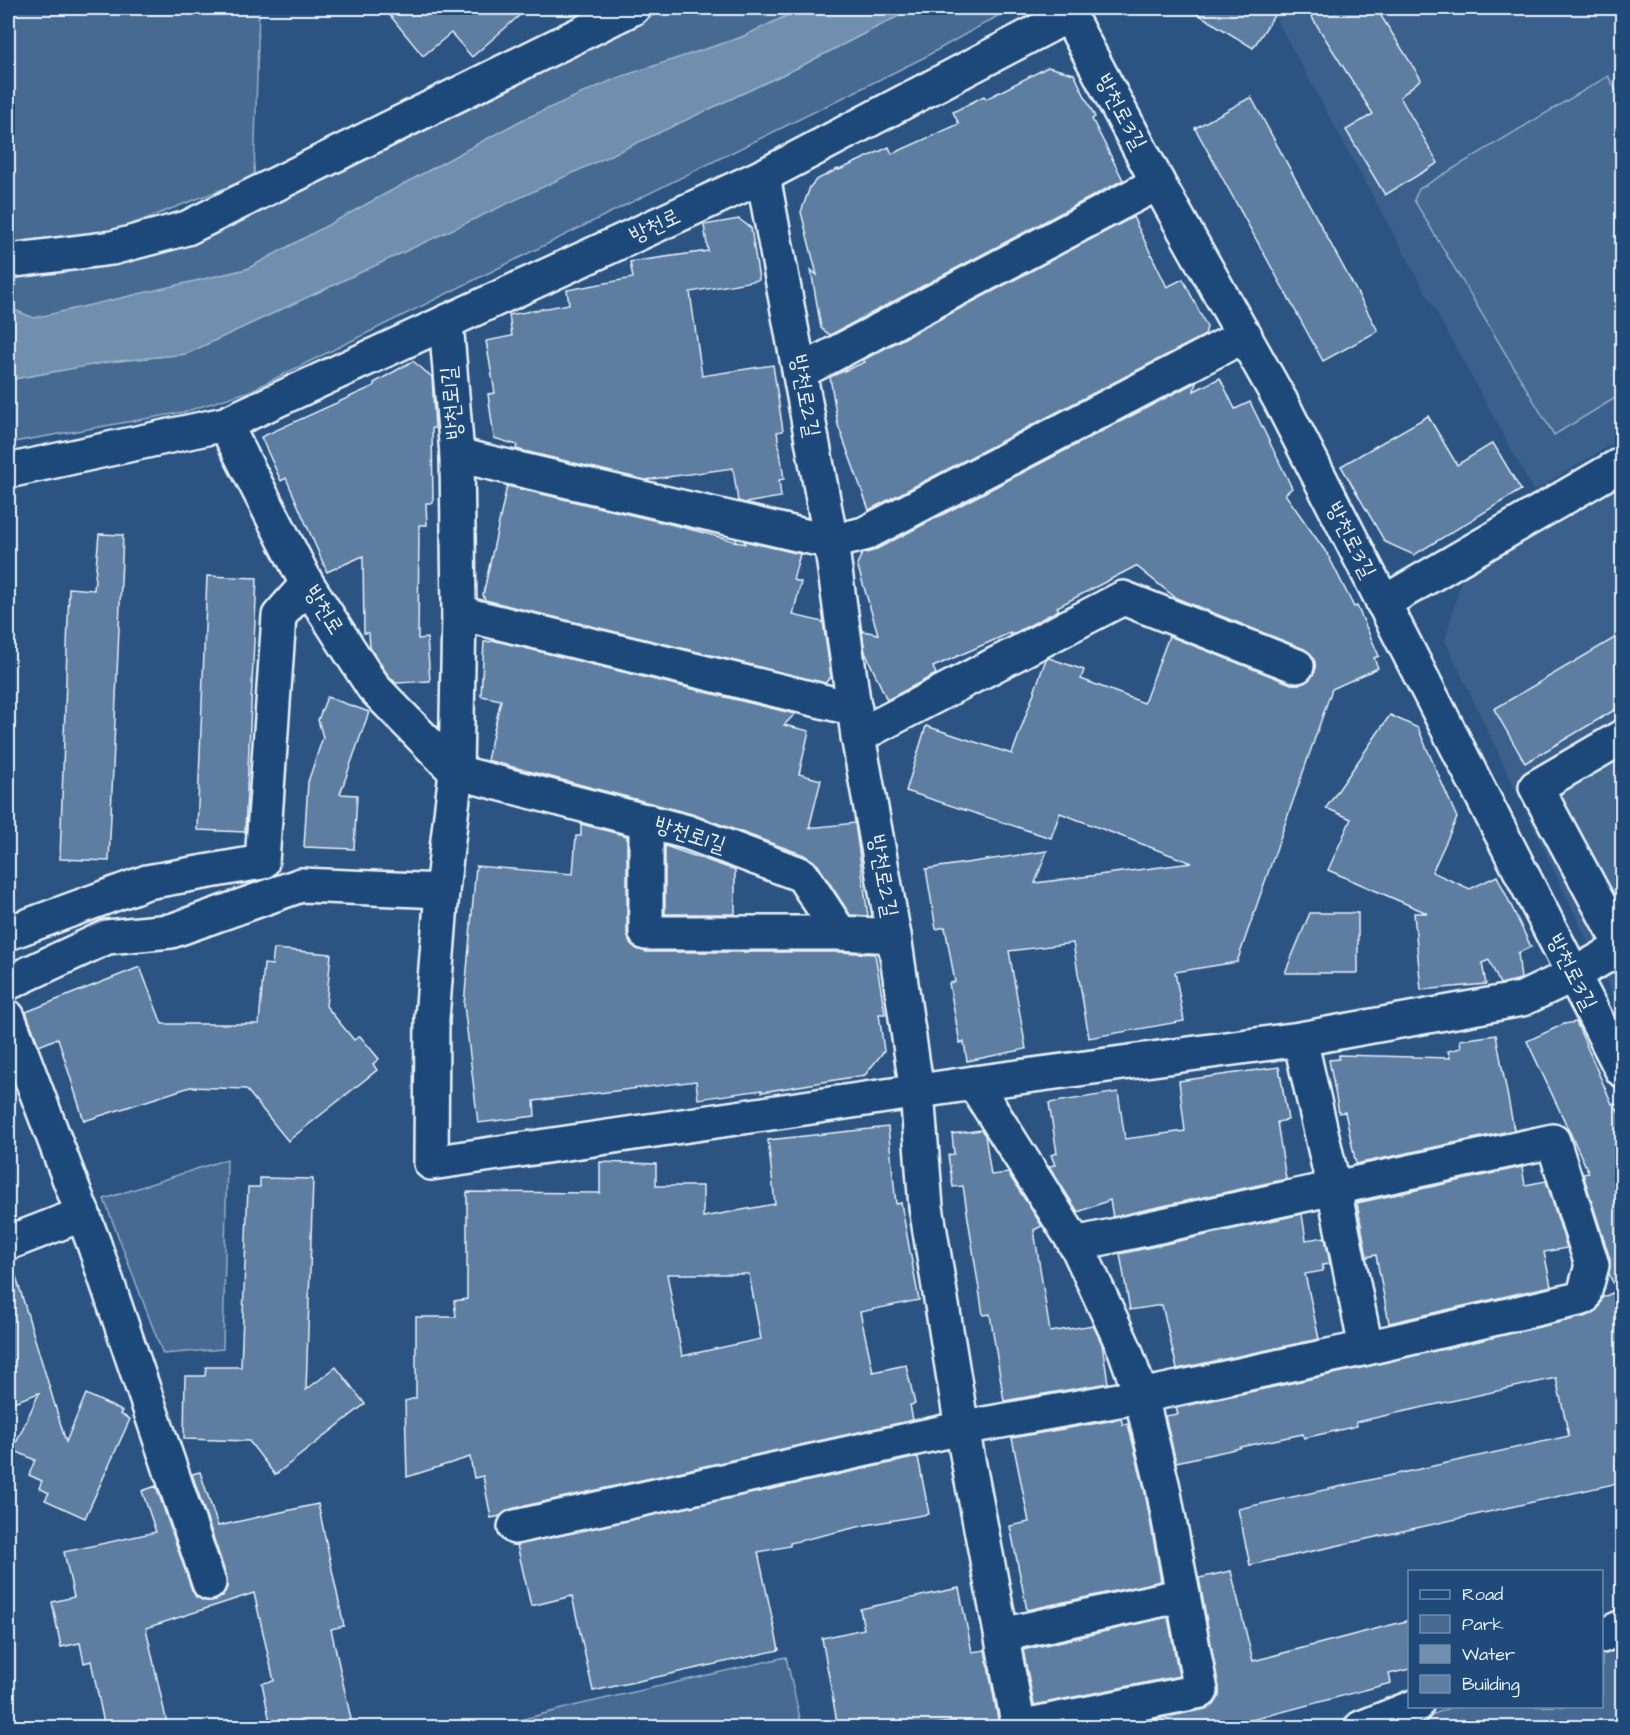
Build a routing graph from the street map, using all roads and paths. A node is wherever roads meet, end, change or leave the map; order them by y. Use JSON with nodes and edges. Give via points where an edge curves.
{"nodes":[{"id":1,"x":633,"y":8,"type":"edge"},
{"id":2,"x":1071,"y":11,"type":"edge"},
{"id":3,"x":763,"y":176,"type":"junction"},
{"id":4,"x":1158,"y":183,"type":"junction"},
{"id":5,"x":8,"y":261,"type":"edge"},
{"id":6,"x":446,"y":322,"type":"junction"},
{"id":7,"x":1245,"y":335,"type":"junction"},
{"id":8,"x":800,"y":372,"type":"junction"},
{"id":9,"x":225,"y":424,"type":"junction"},
{"id":10,"x":457,"y":455,"type":"junction"},
{"id":11,"x":1623,"y":464,"type":"edge"},
{"id":12,"x":8,"y":471,"type":"edge"},
{"id":13,"x":831,"y":542,"type":"junction"},
{"id":14,"x":307,"y":584,"type":"junction"},
{"id":15,"x":1383,"y":603,"type":"junction"},
{"id":16,"x":459,"y":614,"type":"junction"},
{"id":17,"x":1297,"y":666,"type":"dead end"},
{"id":18,"x":857,"y":722,"type":"junction"},
{"id":19,"x":1623,"y":737,"type":"edge"},
{"id":20,"x":456,"y":772,"type":"junction"},
{"id":21,"x":648,"y":821,"type":"junction"},
{"id":22,"x":442,"y":891,"type":"junction"},
{"id":23,"x":8,"y":933,"type":"edge"},
{"id":24,"x":840,"y":933,"type":"junction"},
{"id":25,"x":894,"y":936,"type":"junction"},
{"id":26,"x":1573,"y":975,"type":"junction"},
{"id":27,"x":8,"y":983,"type":"edge"},
{"id":28,"x":8,"y":1017,"type":"edge"},
{"id":29,"x":1300,"y":1039,"type":"junction"},
{"id":30,"x":1623,"y":1070,"type":"edge"},
{"id":31,"x":974,"y":1083,"type":"junction"},
{"id":32,"x":917,"y":1092,"type":"junction"},
{"id":33,"x":1334,"y":1189,"type":"junction"},
{"id":34,"x":83,"y":1214,"type":"junction"},
{"id":35,"x":8,"y":1243,"type":"edge"},
{"id":36,"x":1075,"y":1244,"type":"junction"},
{"id":37,"x":1366,"y":1348,"type":"junction"},
{"id":38,"x":1141,"y":1396,"type":"junction"},
{"id":39,"x":962,"y":1428,"type":"junction"},
{"id":40,"x":515,"y":1527,"type":"dead end"},
{"id":41,"x":209,"y":1583,"type":"dead end"},
{"id":42,"x":1183,"y":1595,"type":"junction"},
{"id":43,"x":1623,"y":1627,"type":"edge"},
{"id":44,"x":1002,"y":1635,"type":"junction"},
{"id":45,"x":1603,"y":1636,"type":"edge"},
{"id":46,"x":1413,"y":1708,"type":"edge"},
{"id":47,"x":1017,"y":1727,"type":"edge"},
{"id":48,"x":1361,"y":1728,"type":"edge"}],
"edges":[{"from":1,"to":5,"type":"street","via":[[187,228],[112,248]]},
{"from":2,"to":3,"type":"street","name":"방천로"},
{"from":2,"to":4,"type":"street","name":"방천로3길"},
{"from":3,"to":6,"type":"street","name":"방천로"},
{"from":3,"to":8,"type":"street","name":"방천로2길"},
{"from":4,"to":7,"type":"street","name":"방천로3길"},
{"from":4,"to":8,"type":"street"},
{"from":6,"to":9,"type":"street","name":"방천로"},
{"from":6,"to":10,"type":"street","name":"방천로1길"},
{"from":7,"to":13,"type":"street","via":[[864,534]]},
{"from":7,"to":15,"type":"street","name":"방천로3길"},
{"from":8,"to":13,"type":"street","name":"방천로2길"},
{"from":9,"to":12,"type":"street","name":"방천로"},
{"from":9,"to":14,"type":"street","name":"방천로"},
{"from":10,"to":13,"type":"street"},
{"from":10,"to":16,"type":"street","name":"방천로1길"},
{"from":11,"to":15,"type":"street"},
{"from":13,"to":18,"type":"street","name":"방천로2길"},
{"from":14,"to":20,"type":"street","name":"방천로","via":[[373,687]]},
{"from":14,"to":23,"type":"street","via":[[279,616],[262,862],[147,882]]},
{"from":15,"to":26,"type":"street","name":"방천로3길"},
{"from":16,"to":18,"type":"street"},
{"from":16,"to":20,"type":"street","name":"방천로1길"},
{"from":17,"to":18,"type":"street","via":[[1123,598]]},
{"from":18,"to":25,"type":"street","name":"방천로2길"},
{"from":19,"to":26,"type":"street","via":[[1536,787],[1622,947]]},
{"from":20,"to":21,"type":"street","name":"방천로1길"},
{"from":20,"to":22,"type":"street","name":"방천로1길"},
{"from":21,"to":24,"type":"street","name":"방천로1길","via":[[802,875]]},
{"from":21,"to":24,"type":"street","via":[[646,933]]},
{"from":22,"to":27,"type":"street","via":[[301,885],[171,931],[107,937]]},
{"from":22,"to":32,"type":"street","name":"방천로1길","via":[[432,1018],[431,1163]]},
{"from":24,"to":25,"type":"street"},
{"from":25,"to":32,"type":"street","name":"방천로2길"},
{"from":26,"to":29,"type":"street","via":[[1522,999]]},
{"from":26,"to":30,"type":"street","name":"방천로3길"},
{"from":28,"to":34,"type":"street"},
{"from":29,"to":31,"type":"street"},
{"from":29,"to":33,"type":"street"},
{"from":31,"to":32,"type":"street"},
{"from":31,"to":36,"type":"street"},
{"from":32,"to":39,"type":"street","name":"방천로2길","via":[[926,1207]]},
{"from":33,"to":36,"type":"street"},
{"from":33,"to":37,"type":"street"},
{"from":33,"to":37,"type":"street","via":[[1553,1140],[1592,1265],[1583,1298]]},
{"from":34,"to":35,"type":"street"},
{"from":34,"to":41,"type":"street"},
{"from":36,"to":38,"type":"street","via":[[1125,1350]]},
{"from":37,"to":38,"type":"street"},
{"from":38,"to":39,"type":"street"},
{"from":38,"to":42,"type":"street"},
{"from":39,"to":40,"type":"street"},
{"from":39,"to":44,"type":"street","name":"방천로2길"},
{"from":42,"to":44,"type":"street"},
{"from":42,"to":47,"type":"street","via":[[1201,1691]]},
{"from":43,"to":45,"type":"street"},
{"from":44,"to":47,"type":"street","name":"방천로2길"},
{"from":46,"to":48,"type":"street"}]}
